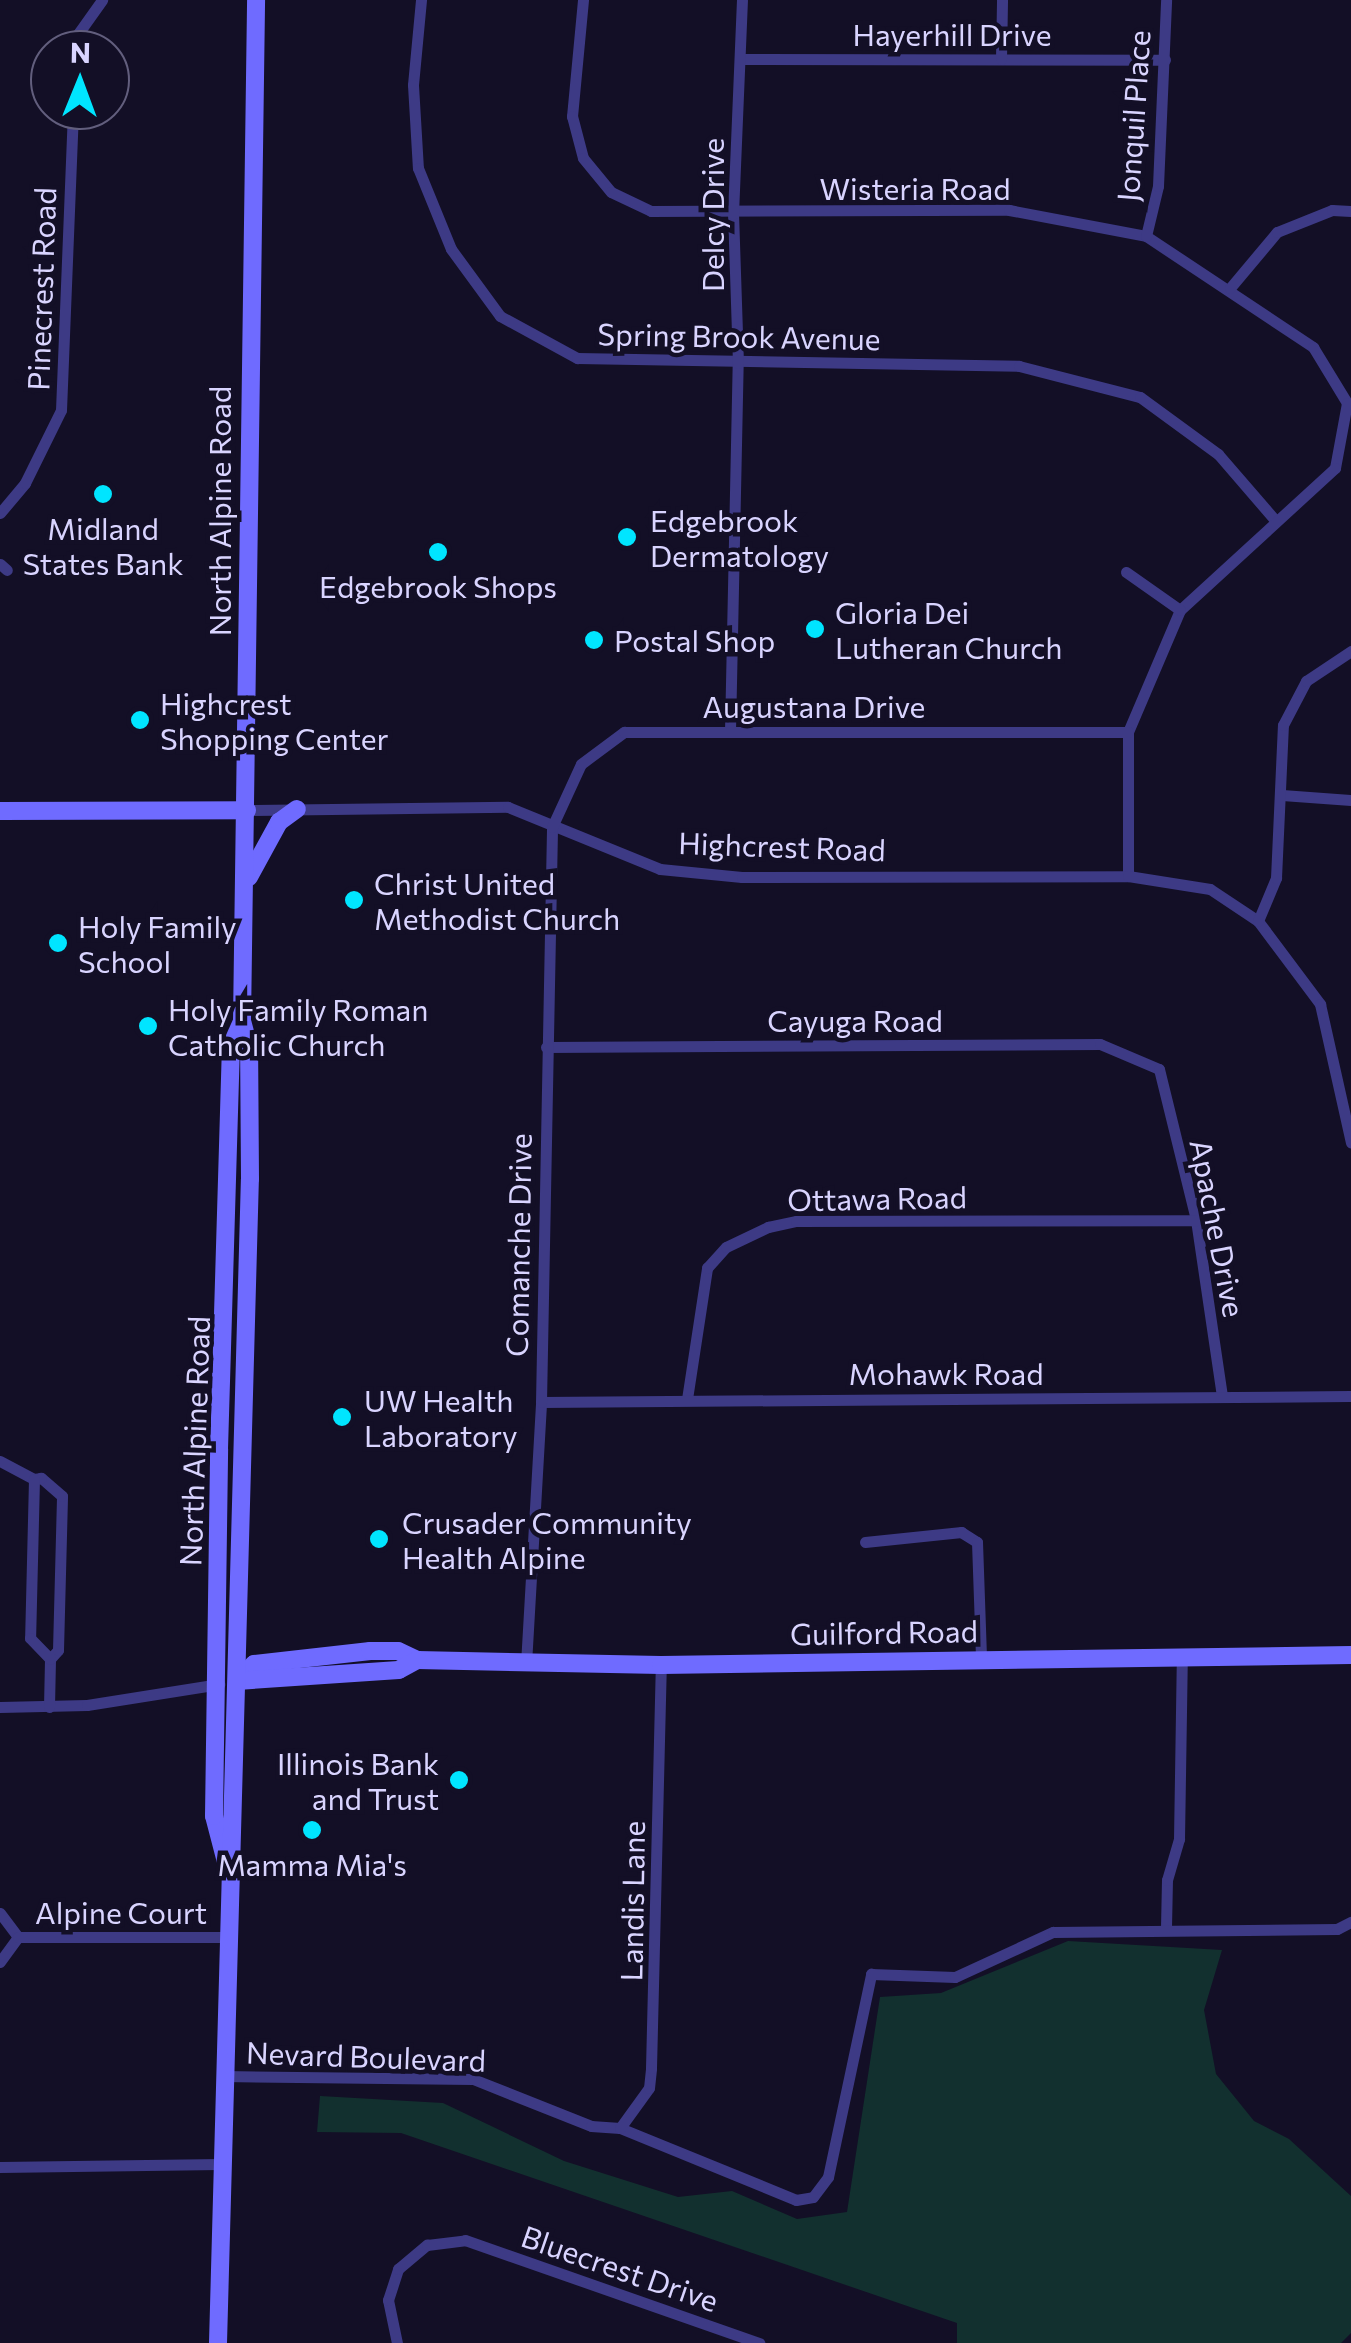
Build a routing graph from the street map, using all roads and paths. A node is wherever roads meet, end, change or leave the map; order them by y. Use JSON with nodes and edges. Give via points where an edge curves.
{"nodes":[{"id":1,"x":102,"y":0,"type":"edge"},
{"id":2,"x":256,"y":0,"type":"edge"},
{"id":3,"x":420,"y":0,"type":"edge"},
{"id":4,"x":583,"y":0,"type":"edge"},
{"id":5,"x":742,"y":0,"type":"edge"},
{"id":6,"x":1002,"y":0,"type":"edge"},
{"id":7,"x":1166,"y":0,"type":"edge"},
{"id":8,"x":81,"y":30,"type":"edge"},
{"id":9,"x":740,"y":59,"type":"junction"},
{"id":10,"x":1002,"y":59,"type":"junction"},
{"id":11,"x":1164,"y":60,"type":"junction"},
{"id":12,"x":71,"y":130,"type":"edge"},
{"id":13,"x":1351,"y":210,"type":"edge"},
{"id":14,"x":733,"y":214,"type":"junction"},
{"id":15,"x":1146,"y":236,"type":"junction"},
{"id":16,"x":1230,"y":288,"type":"junction"},
{"id":17,"x":738,"y":363,"type":"junction"},
{"id":18,"x":0,"y":513,"type":"edge"},
{"id":19,"x":1274,"y":520,"type":"junction"},
{"id":20,"x":1126,"y":572,"type":"dead end"},
{"id":21,"x":1180,"y":610,"type":"junction"},
{"id":22,"x":1351,"y":651,"type":"edge"},
{"id":23,"x":730,"y":731,"type":"junction"},
{"id":24,"x":1128,"y":732,"type":"junction"},
{"id":25,"x":1282,"y":795,"type":"junction"},
{"id":26,"x":1351,"y":800,"type":"edge"},
{"id":27,"x":247,"y":810,"type":"junction"},
{"id":28,"x":297,"y":810,"type":"junction"},
{"id":29,"x":0,"y":811,"type":"edge"},
{"id":30,"x":552,"y":827,"type":"junction"},
{"id":31,"x":1128,"y":876,"type":"junction"},
{"id":32,"x":245,"y":886,"type":"junction"},
{"id":33,"x":1258,"y":920,"type":"junction"},
{"id":34,"x":242,"y":1021,"type":"junction"},
{"id":35,"x":546,"y":1047,"type":"junction"},
{"id":36,"x":1160,"y":1069,"type":"joint"},
{"id":37,"x":1351,"y":1143,"type":"edge"},
{"id":38,"x":1196,"y":1220,"type":"junction"},
{"id":39,"x":1351,"y":1396,"type":"edge"},
{"id":40,"x":1222,"y":1398,"type":"junction"},
{"id":41,"x":686,"y":1399,"type":"junction"},
{"id":42,"x":541,"y":1402,"type":"junction"},
{"id":43,"x":0,"y":1461,"type":"edge"},
{"id":44,"x":34,"y":1479,"type":"junction"},
{"id":45,"x":865,"y":1542,"type":"dead end"},
{"id":46,"x":1351,"y":1655,"type":"edge"},
{"id":47,"x":981,"y":1658,"type":"junction"},
{"id":48,"x":1182,"y":1658,"type":"junction"},
{"id":49,"x":50,"y":1659,"type":"junction"},
{"id":50,"x":526,"y":1664,"type":"junction"},
{"id":51,"x":662,"y":1665,"type":"junction"},
{"id":52,"x":237,"y":1681,"type":"junction"},
{"id":53,"x":216,"y":1685,"type":"junction"},
{"id":54,"x":0,"y":1707,"type":"edge"},
{"id":55,"x":49,"y":1707,"type":"junction"},
{"id":56,"x":226,"y":1862,"type":"junction"},
{"id":57,"x":0,"y":1914,"type":"edge"},
{"id":58,"x":1351,"y":1922,"type":"edge"},
{"id":59,"x":1166,"y":1927,"type":"junction"},
{"id":60,"x":224,"y":1937,"type":"junction"},
{"id":61,"x":18,"y":1938,"type":"junction"},
{"id":62,"x":0,"y":1962,"type":"edge"},
{"id":63,"x":222,"y":2076,"type":"junction"},
{"id":64,"x":620,"y":2128,"type":"junction"},
{"id":65,"x":220,"y":2164,"type":"junction"},
{"id":66,"x":0,"y":2168,"type":"edge"},
{"id":67,"x":218,"y":2343,"type":"edge"},
{"id":68,"x":397,"y":2343,"type":"edge"},
{"id":69,"x":759,"y":2343,"type":"edge"}],
"edges":[{"from":1,"to":8,"type":"street"},
{"from":2,"to":27,"type":"main road","name":"North Alpine Road","via":[[246,384]]},
{"from":3,"to":17,"type":"street","name":"Spring Brook Avenue","via":[[412,86],[418,168],[452,248],[500,316],[577,358]]},
{"from":4,"to":14,"type":"street","name":"Wisteria Road","via":[[572,116],[583,158],[611,192],[650,211]]},
{"from":5,"to":9,"type":"street","name":"Delcy Drive"},
{"from":6,"to":10,"type":"street"},
{"from":7,"to":11,"type":"street","name":"Jonquil Place"},
{"from":9,"to":10,"type":"street","name":"Hayerhill Drive"},
{"from":9,"to":14,"type":"street","name":"Delcy Drive"},
{"from":10,"to":11,"type":"street","name":"Hayerhill Drive"},
{"from":11,"to":15,"type":"street","name":"Jonquil Place","via":[[1158,186]]},
{"from":12,"to":18,"type":"street","name":"Pinecrest Road","via":[[61,410],[25,484]]},
{"from":13,"to":16,"type":"street","via":[[1332,210],[1277,232]]},
{"from":14,"to":15,"type":"street","name":"Wisteria Road","via":[[1010,210]]},
{"from":14,"to":17,"type":"street","name":"Delcy Drive"},
{"from":15,"to":16,"type":"street","name":"Wisteria Road"},
{"from":16,"to":19,"type":"street","name":"Wisteria Road","via":[[1313,347],[1348,402],[1335,468]]},
{"from":17,"to":19,"type":"street","name":"Spring Brook Avenue","via":[[1019,366],[1140,398],[1218,454]]},
{"from":17,"to":23,"type":"street","name":"Delcy Drive"},
{"from":19,"to":21,"type":"street","name":"Wisteria Road"},
{"from":20,"to":21,"type":"street"},
{"from":21,"to":24,"type":"street","name":"Wisteria Road"},
{"from":22,"to":25,"type":"street","via":[[1306,681],[1283,724]]},
{"from":23,"to":24,"type":"street","name":"Augustana Drive"},
{"from":23,"to":30,"type":"street","name":"Augustana Drive","via":[[624,732],[581,764]]},
{"from":24,"to":31,"type":"street","name":"Wisteria Road"},
{"from":25,"to":26,"type":"street"},
{"from":25,"to":33,"type":"street","via":[[1276,878]]},
{"from":27,"to":28,"type":"street","name":"Highcrest Road"},
{"from":27,"to":29,"type":"main road","name":"Highcrest Road"},
{"from":27,"to":32,"type":"main road","name":"North Alpine Road"},
{"from":28,"to":30,"type":"street","name":"Highcrest Road","via":[[508,807]]},
{"from":28,"to":32,"type":"main road","via":[[266,841]]},
{"from":30,"to":31,"type":"street","name":"Highcrest Road","via":[[660,870],[742,877]]},
{"from":30,"to":35,"type":"street","name":"Comanche Drive"},
{"from":31,"to":33,"type":"street","name":"Highcrest Road","via":[[1210,889]]},
{"from":32,"to":34,"type":"main road","name":"North Alpine Road"},
{"from":33,"to":37,"type":"street","name":"Highcrest Road","via":[[1320,1004]]},
{"from":34,"to":52,"type":"main road","name":"North Alpine Road","via":[[250,1047],[250,1178]]},
{"from":34,"to":53,"type":"main road","name":"North Alpine Road","via":[[231,1046]]},
{"from":35,"to":36,"type":"street","name":"Cayuga Road","via":[[1100,1044]]},
{"from":35,"to":42,"type":"street","name":"Comanche Drive"},
{"from":36,"to":38,"type":"street","name":"Apache Drive"},
{"from":38,"to":40,"type":"street","name":"Apache Drive"},
{"from":38,"to":41,"type":"street","name":"Ottawa Road","via":[[768,1226],[726,1247],[706,1268]]},
{"from":39,"to":40,"type":"street","name":"Mohawk Road"},
{"from":40,"to":41,"type":"street","name":"Mohawk Road"},
{"from":41,"to":42,"type":"street","name":"Mohawk Road"},
{"from":42,"to":50,"type":"street","name":"Comanche Drive"},
{"from":43,"to":44,"type":"street"},
{"from":44,"to":49,"type":"street","via":[[30,1638]]},
{"from":44,"to":49,"type":"street","via":[[42,1478],[62,1496],[58,1650]]},
{"from":45,"to":47,"type":"street","via":[[961,1532],[977,1542]]},
{"from":46,"to":48,"type":"main road","name":"Guilford Road"},
{"from":47,"to":48,"type":"main road","name":"Guilford Road"},
{"from":47,"to":51,"type":"main road","name":"Guilford Road"},
{"from":48,"to":59,"type":"street","via":[[1178,1839],[1167,1880]]},
{"from":49,"to":55,"type":"street"},
{"from":50,"to":51,"type":"main road","name":"Guilford Road"},
{"from":50,"to":52,"type":"main road","name":"Guilford Road","via":[[417,1660],[400,1670]]},
{"from":51,"to":64,"type":"street","name":"Landis Lane","via":[[651,2068],[649,2088]]},
{"from":52,"to":53,"type":"street"},
{"from":52,"to":56,"type":"main road","name":"North Alpine Road","via":[[234,1839]]},
{"from":53,"to":55,"type":"street"},
{"from":53,"to":56,"type":"main road","name":"North Alpine Road","via":[[215,1840]]},
{"from":54,"to":55,"type":"street"},
{"from":56,"to":60,"type":"main road","name":"North Alpine Road"},
{"from":57,"to":61,"type":"street","name":"Alpine Court"},
{"from":58,"to":59,"type":"street","via":[[1321,1929]]},
{"from":59,"to":64,"type":"street","name":"Nevard Boulevard","via":[[1053,1932],[955,1977],[871,1974],[828,2177],[812,2197],[796,2200]]},
{"from":60,"to":61,"type":"street","name":"Alpine Court"},
{"from":60,"to":63,"type":"main road","name":"North Alpine Road"},
{"from":61,"to":62,"type":"street","name":"Alpine Court"},
{"from":63,"to":64,"type":"street","name":"Nevard Boulevard","via":[[473,2079],[591,2126]]},
{"from":63,"to":65,"type":"main road","name":"North Alpine Road"},
{"from":65,"to":66,"type":"street"},
{"from":65,"to":67,"type":"main road","name":"North Alpine Road"},
{"from":68,"to":69,"type":"street","name":"Bluecrest Drive","via":[[388,2300],[398,2269],[427,2245],[465,2240]]}]}
